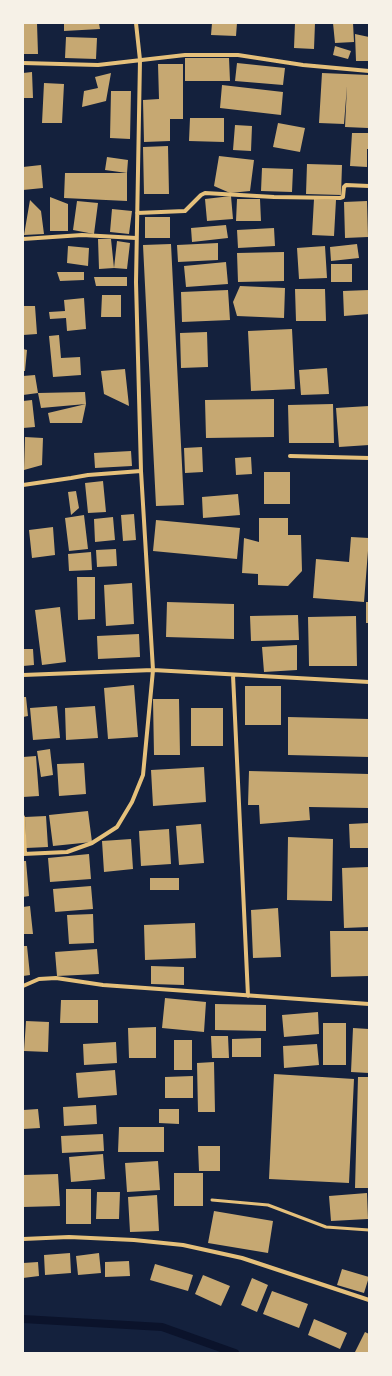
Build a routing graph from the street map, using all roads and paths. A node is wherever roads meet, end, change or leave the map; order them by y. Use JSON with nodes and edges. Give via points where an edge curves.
{"nodes":[{"id":1,"x":136,"y":23,"type":"edge"},
{"id":2,"x":140,"y":60,"type":"junction"},
{"id":3,"x":23,"y":63,"type":"edge"},
{"id":4,"x":369,"y":71,"type":"edge"},
{"id":5,"x":369,"y":186,"type":"edge"},
{"id":6,"x":137,"y":213,"type":"junction"},
{"id":7,"x":136,"y":238,"type":"junction"},
{"id":8,"x":23,"y":239,"type":"edge"},
{"id":9,"x":290,"y":456,"type":"dead end"},
{"id":10,"x":369,"y":458,"type":"edge"},
{"id":11,"x":141,"y":472,"type":"junction"},
{"id":12,"x":23,"y":485,"type":"edge"},
{"id":13,"x":153,"y":670,"type":"junction"},
{"id":14,"x":23,"y":674,"type":"edge"},
{"id":15,"x":233,"y":675,"type":"junction"},
{"id":16,"x":369,"y":682,"type":"edge"},
{"id":17,"x":23,"y":816,"type":"edge"},
{"id":18,"x":24,"y":854,"type":"edge"},
{"id":19,"x":23,"y":986,"type":"edge"},
{"id":20,"x":248,"y":996,"type":"junction"},
{"id":21,"x":369,"y":1004,"type":"edge"},
{"id":22,"x":212,"y":1200,"type":"dead end"},
{"id":23,"x":369,"y":1230,"type":"edge"},
{"id":24,"x":23,"y":1239,"type":"edge"},
{"id":25,"x":369,"y":1300,"type":"edge"}],
"edges":[{"from":1,"to":2,"type":"street"},
{"from":2,"to":3,"type":"street","via":[[98,64]]},
{"from":2,"to":4,"type":"street","via":[[185,55],[238,55],[303,65]]},
{"from":2,"to":6,"type":"street"},
{"from":5,"to":6,"type":"street","via":[[346,185],[343,197],[340,198],[205,193],[185,210]]},
{"from":6,"to":7,"type":"street"},
{"from":7,"to":8,"type":"street","via":[[82,235]]},
{"from":7,"to":11,"type":"street"},
{"from":9,"to":10,"type":"street"},
{"from":11,"to":12,"type":"street","via":[[88,475]]},
{"from":11,"to":13,"type":"street"},
{"from":13,"to":14,"type":"street"},
{"from":13,"to":15,"type":"street"},
{"from":13,"to":18,"type":"street","via":[[143,775],[132,802],[117,827],[92,843],[67,852]]},
{"from":15,"to":16,"type":"street"},
{"from":15,"to":20,"type":"street"},
{"from":17,"to":18,"type":"street"},
{"from":19,"to":20,"type":"street","via":[[39,979],[56,978],[103,985]]},
{"from":20,"to":21,"type":"street"},
{"from":22,"to":23,"type":"lane","via":[[268,1205],[326,1227]]},
{"from":24,"to":25,"type":"street","via":[[69,1237],[182,1245],[242,1258]]}]}
